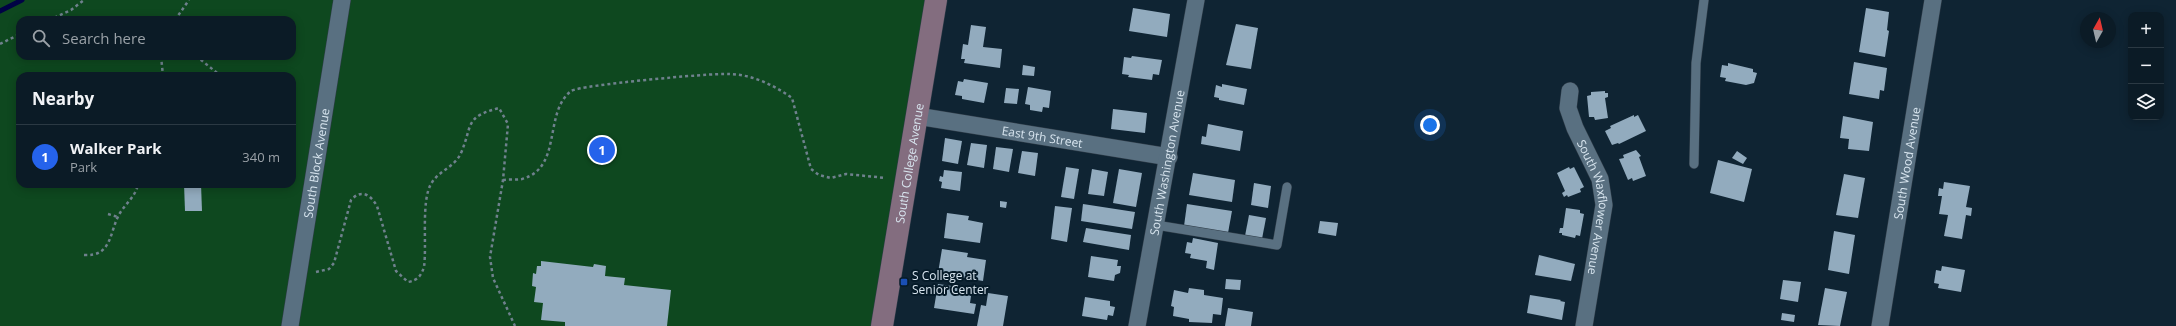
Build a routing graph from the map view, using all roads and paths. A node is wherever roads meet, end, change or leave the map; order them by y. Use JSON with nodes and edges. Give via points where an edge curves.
{"nodes":[{"id":1,"x":84,"y":0,"type":"edge"},
{"id":2,"x":189,"y":0,"type":"edge"},
{"id":3,"x":342,"y":0,"type":"edge"},
{"id":4,"x":936,"y":0,"type":"edge"},
{"id":5,"x":1196,"y":0,"type":"edge"},
{"id":6,"x":1704,"y":0,"type":"edge"},
{"id":7,"x":1933,"y":0,"type":"edge"},
{"id":8,"x":58,"y":16,"type":"edge"},
{"id":9,"x":178,"y":16,"type":"edge"},
{"id":10,"x":16,"y":36,"type":"edge"},
{"id":11,"x":0,"y":44,"type":"edge"},
{"id":12,"x":161,"y":60,"type":"edge"},
{"id":13,"x":201,"y":60,"type":"edge"},
{"id":14,"x":163,"y":72,"type":"edge"},
{"id":15,"x":216,"y":72,"type":"edge"},
{"id":16,"x":1570,"y":91,"type":"dead end"},
{"id":17,"x":917,"y":116,"type":"junction"},
{"id":18,"x":1169,"y":157,"type":"junction"},
{"id":19,"x":1694,"y":164,"type":"dead end"},
{"id":20,"x":886,"y":178,"type":"dead end"},
{"id":21,"x":504,"y":180,"type":"junction"},
{"id":22,"x":1287,"y":187,"type":"dead end"},
{"id":23,"x":136,"y":188,"type":"edge"},
{"id":24,"x":108,"y":214,"type":"dead end"},
{"id":25,"x":118,"y":218,"type":"junction"},
{"id":26,"x":1156,"y":225,"type":"junction"},
{"id":27,"x":84,"y":255,"type":"dead end"},
{"id":28,"x":299,"y":269,"type":"junction"},
{"id":29,"x":290,"y":326,"type":"edge"},
{"id":30,"x":515,"y":326,"type":"edge"},
{"id":31,"x":882,"y":326,"type":"edge"},
{"id":32,"x":1137,"y":326,"type":"edge"},
{"id":33,"x":1584,"y":326,"type":"edge"},
{"id":34,"x":1880,"y":326,"type":"edge"}],
"edges":[{"from":1,"to":8,"type":"path"},
{"from":2,"to":9,"type":"path"},
{"from":3,"to":28,"type":"street","name":"South Block Avenue"},
{"from":4,"to":17,"type":"street","name":"South College Avenue"},
{"from":5,"to":18,"type":"street","name":"South Washington Avenue"},
{"from":6,"to":19,"type":"lane","via":[[1696,63]]},
{"from":7,"to":34,"type":"street","name":"South Wood Avenue"},
{"from":10,"to":11,"type":"path"},
{"from":12,"to":14,"type":"path"},
{"from":13,"to":15,"type":"path"},
{"from":16,"to":33,"type":"street","name":"South Waxflower Avenue","via":[[1568,108],[1600,179],[1604,205]]},
{"from":17,"to":18,"type":"street","name":"East 9th Street"},
{"from":17,"to":31,"type":"street","name":"South College Avenue"},
{"from":18,"to":26,"type":"street","name":"South Washington Avenue"},
{"from":20,"to":21,"type":"path","via":[[846,174],[831,178],[819,175],[811,169],[792,98],[760,80],[728,74],[644,80],[573,90],[563,99],[557,111],[550,150],[544,162],[537,171],[522,179]]},
{"from":21,"to":28,"type":"path","via":[[508,124],[499,108],[482,112],[473,119],[460,154],[430,185],[426,205],[424,267],[416,280],[408,282],[396,271],[377,206],[373,198],[364,193],[356,194],[351,200],[338,252],[329,269],[320,272]]},
{"from":21,"to":30,"type":"path","via":[[490,257],[493,278]]},
{"from":22,"to":26,"type":"lane","via":[[1277,245]]},
{"from":23,"to":25,"type":"path","via":[[132,199]]},
{"from":24,"to":25,"type":"path"},
{"from":25,"to":27,"type":"path","via":[[108,245],[100,252]]},
{"from":26,"to":32,"type":"street","name":"South Washington Avenue"},
{"from":28,"to":29,"type":"street","name":"South Block Avenue"}]}
